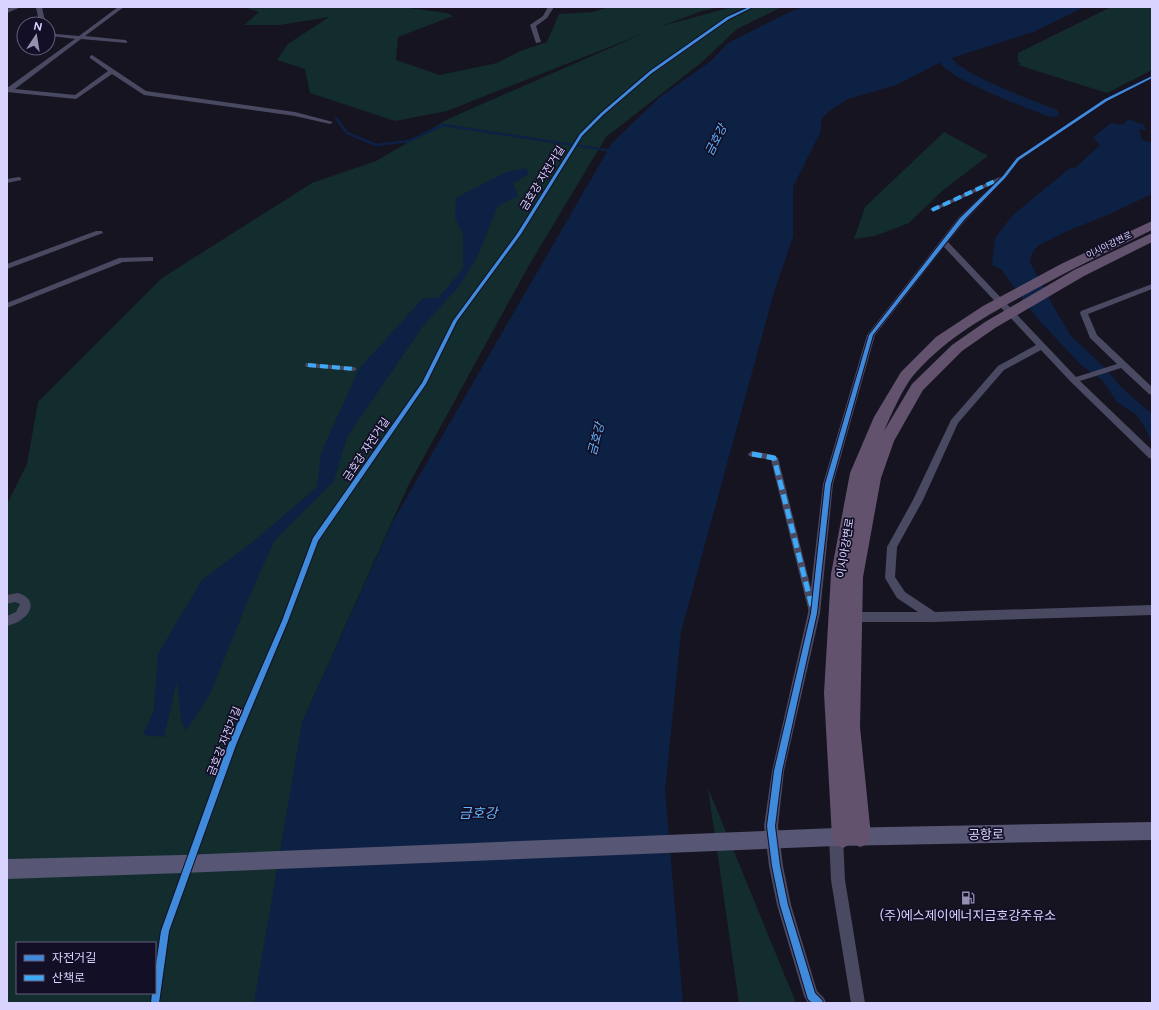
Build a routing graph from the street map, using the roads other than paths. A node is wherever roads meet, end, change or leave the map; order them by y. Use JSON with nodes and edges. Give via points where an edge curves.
{"nodes":[{"id":1,"x":18,"y":7,"type":"edge"},
{"id":2,"x":121,"y":7,"type":"edge"},
{"id":3,"x":551,"y":7,"type":"edge"},
{"id":4,"x":7,"y":10,"type":"edge"},
{"id":5,"x":56,"y":35,"type":"edge"},
{"id":6,"x":80,"y":38,"type":"junction"},
{"id":7,"x":125,"y":42,"type":"dead end"},
{"id":8,"x":538,"y":42,"type":"dead end"},
{"id":9,"x":92,"y":57,"type":"dead end"},
{"id":10,"x":112,"y":71,"type":"junction"},
{"id":11,"x":1152,"y":77,"type":"edge"},
{"id":12,"x":8,"y":90,"type":"edge"},
{"id":13,"x":330,"y":122,"type":"dead end"},
{"id":14,"x":1004,"y":177,"type":"junction"},
{"id":15,"x":19,"y":179,"type":"dead end"},
{"id":16,"x":7,"y":181,"type":"edge"},
{"id":17,"x":932,"y":210,"type":"dead end"},
{"id":18,"x":1152,"y":225,"type":"edge"},
{"id":19,"x":99,"y":233,"type":"dead end"},
{"id":20,"x":1152,"y":237,"type":"edge"},
{"id":21,"x":943,"y":242,"type":"junction"},
{"id":22,"x":150,"y":259,"type":"dead end"},
{"id":23,"x":7,"y":266,"type":"edge"},
{"id":24,"x":1152,"y":286,"type":"edge"},
{"id":25,"x":7,"y":306,"type":"edge"},
{"id":26,"x":989,"y":317,"type":"junction"},
{"id":27,"x":1042,"y":346,"type":"junction"},
{"id":28,"x":308,"y":365,"type":"dead end"},
{"id":29,"x":1123,"y":365,"type":"junction"},
{"id":30,"x":354,"y":369,"type":"dead end"},
{"id":31,"x":1075,"y":379,"type":"junction"},
{"id":32,"x":1152,"y":392,"type":"edge"},
{"id":33,"x":752,"y":454,"type":"dead end"},
{"id":34,"x":1152,"y":456,"type":"edge"},
{"id":35,"x":7,"y":600,"type":"edge"},
{"id":36,"x":1152,"y":610,"type":"edge"},
{"id":37,"x":814,"y":613,"type":"junction"},
{"id":38,"x":853,"y":617,"type":"junction"},
{"id":39,"x":934,"y":617,"type":"junction"},
{"id":40,"x":7,"y":621,"type":"edge"},
{"id":41,"x":1152,"y":831,"type":"edge"},
{"id":42,"x":840,"y":837,"type":"junction"},
{"id":43,"x":7,"y":869,"type":"edge"},
{"id":44,"x":819,"y":1003,"type":"edge"},
{"id":45,"x":858,"y":1003,"type":"edge"}],
"edges":[{"from":1,"to":4,"type":"street"},
{"from":2,"to":6,"type":"street"},
{"from":3,"to":8,"type":"street","via":[[545,17],[533,25]]},
{"from":5,"to":6,"type":"street"},
{"from":6,"to":7,"type":"street"},
{"from":6,"to":12,"type":"street"},
{"from":9,"to":10,"type":"street"},
{"from":10,"to":12,"type":"street","via":[[76,97]]},
{"from":10,"to":13,"type":"street","via":[[144,93],[294,114]]},
{"from":11,"to":14,"type":"street","via":[[1106,100],[1036,145],[1018,159]]},
{"from":14,"to":17,"type":"street"},
{"from":14,"to":21,"type":"street"},
{"from":15,"to":16,"type":"street"},
{"from":18,"to":26,"type":"highway","name":"이시아강변로","via":[[1066,267]]},
{"from":19,"to":23,"type":"street"},
{"from":20,"to":26,"type":"highway","name":"이시아강변로"},
{"from":21,"to":27,"type":"street"},
{"from":21,"to":37,"type":"street","via":[[871,335],[828,484]]},
{"from":22,"to":25,"type":"street","via":[[122,260]]},
{"from":24,"to":29,"type":"street","via":[[1084,313],[1093,336]]},
{"from":26,"to":38,"type":"highway","name":"이시아강변로","via":[[917,387],[886,441],[873,478],[854,577]]},
{"from":26,"to":42,"type":"highway","name":"이시아강변로","via":[[941,340],[906,375],[882,418],[858,473],[840,574],[834,693]]},
{"from":27,"to":31,"type":"street"},
{"from":27,"to":39,"type":"street","via":[[1001,368],[954,422],[918,500],[892,547],[890,578],[901,595]]},
{"from":28,"to":30,"type":"street"},
{"from":29,"to":31,"type":"street"},
{"from":29,"to":32,"type":"street"},
{"from":31,"to":34,"type":"street"},
{"from":33,"to":37,"type":"street","via":[[774,458]]},
{"from":35,"to":40,"type":"street","via":[[18,598],[26,604],[19,616]]},
{"from":36,"to":39,"type":"street"},
{"from":37,"to":44,"type":"street","via":[[778,772],[770,826],[784,905],[811,996]]},
{"from":38,"to":39,"type":"street"},
{"from":38,"to":42,"type":"highway","name":"이시아강변로","via":[[850,727]]},
{"from":41,"to":42,"type":"main road","name":"공항로"},
{"from":42,"to":43,"type":"main road","name":"공항로"},
{"from":42,"to":45,"type":"street","via":[[838,880]]}]}
